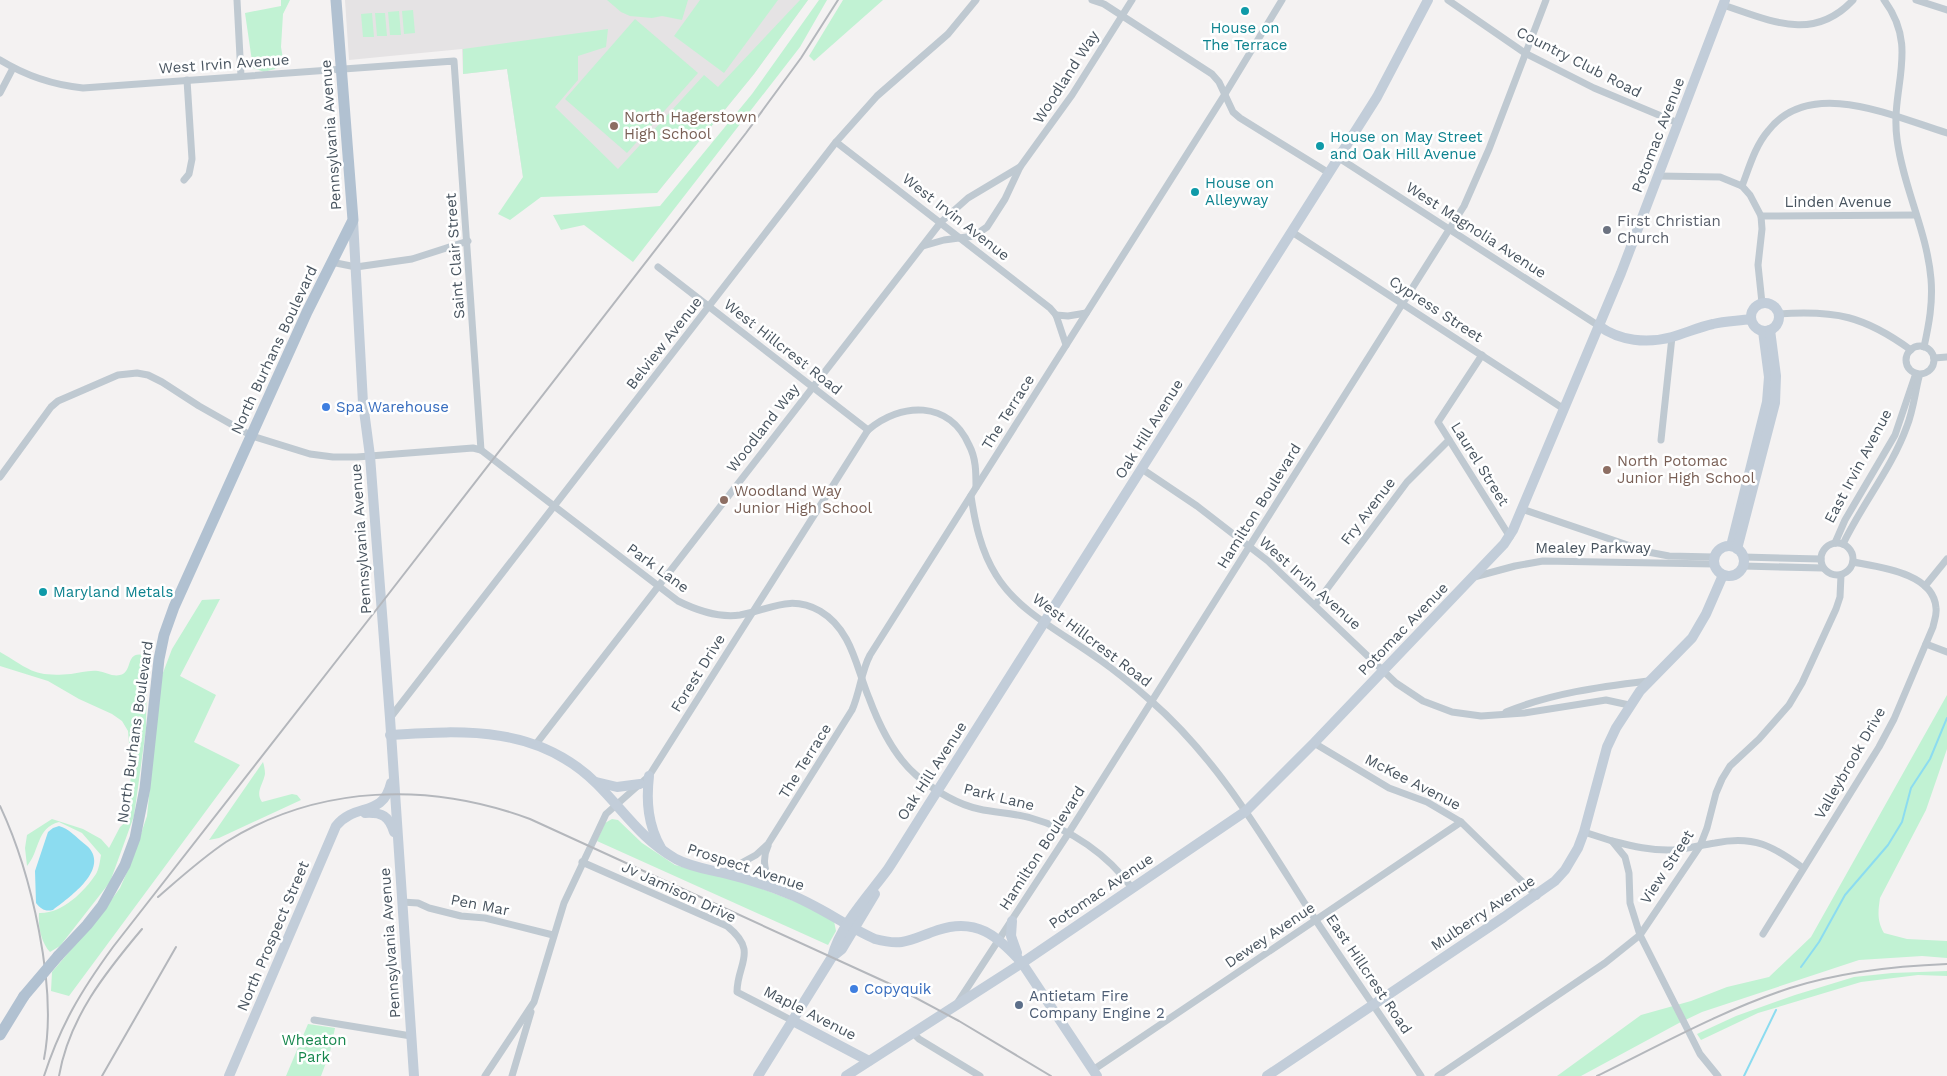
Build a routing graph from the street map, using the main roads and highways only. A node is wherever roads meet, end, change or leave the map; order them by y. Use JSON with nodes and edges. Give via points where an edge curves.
{"nodes":[{"id":1,"x":336,"y":0,"type":"edge"},
{"id":2,"x":353,"y":220,"type":"joint"},
{"id":3,"x":0,"y":1035,"type":"edge"}],
"edges":[{"from":1,"to":2,"type":"main road","name":"Pennsylvania Avenue"},
{"from":2,"to":3,"type":"main road","name":"North Burhans Boulevard","bridge":true,"via":[[307,312],[164,635],[158,658],[141,816],[125,864],[102,906],[24,996]]}]}
